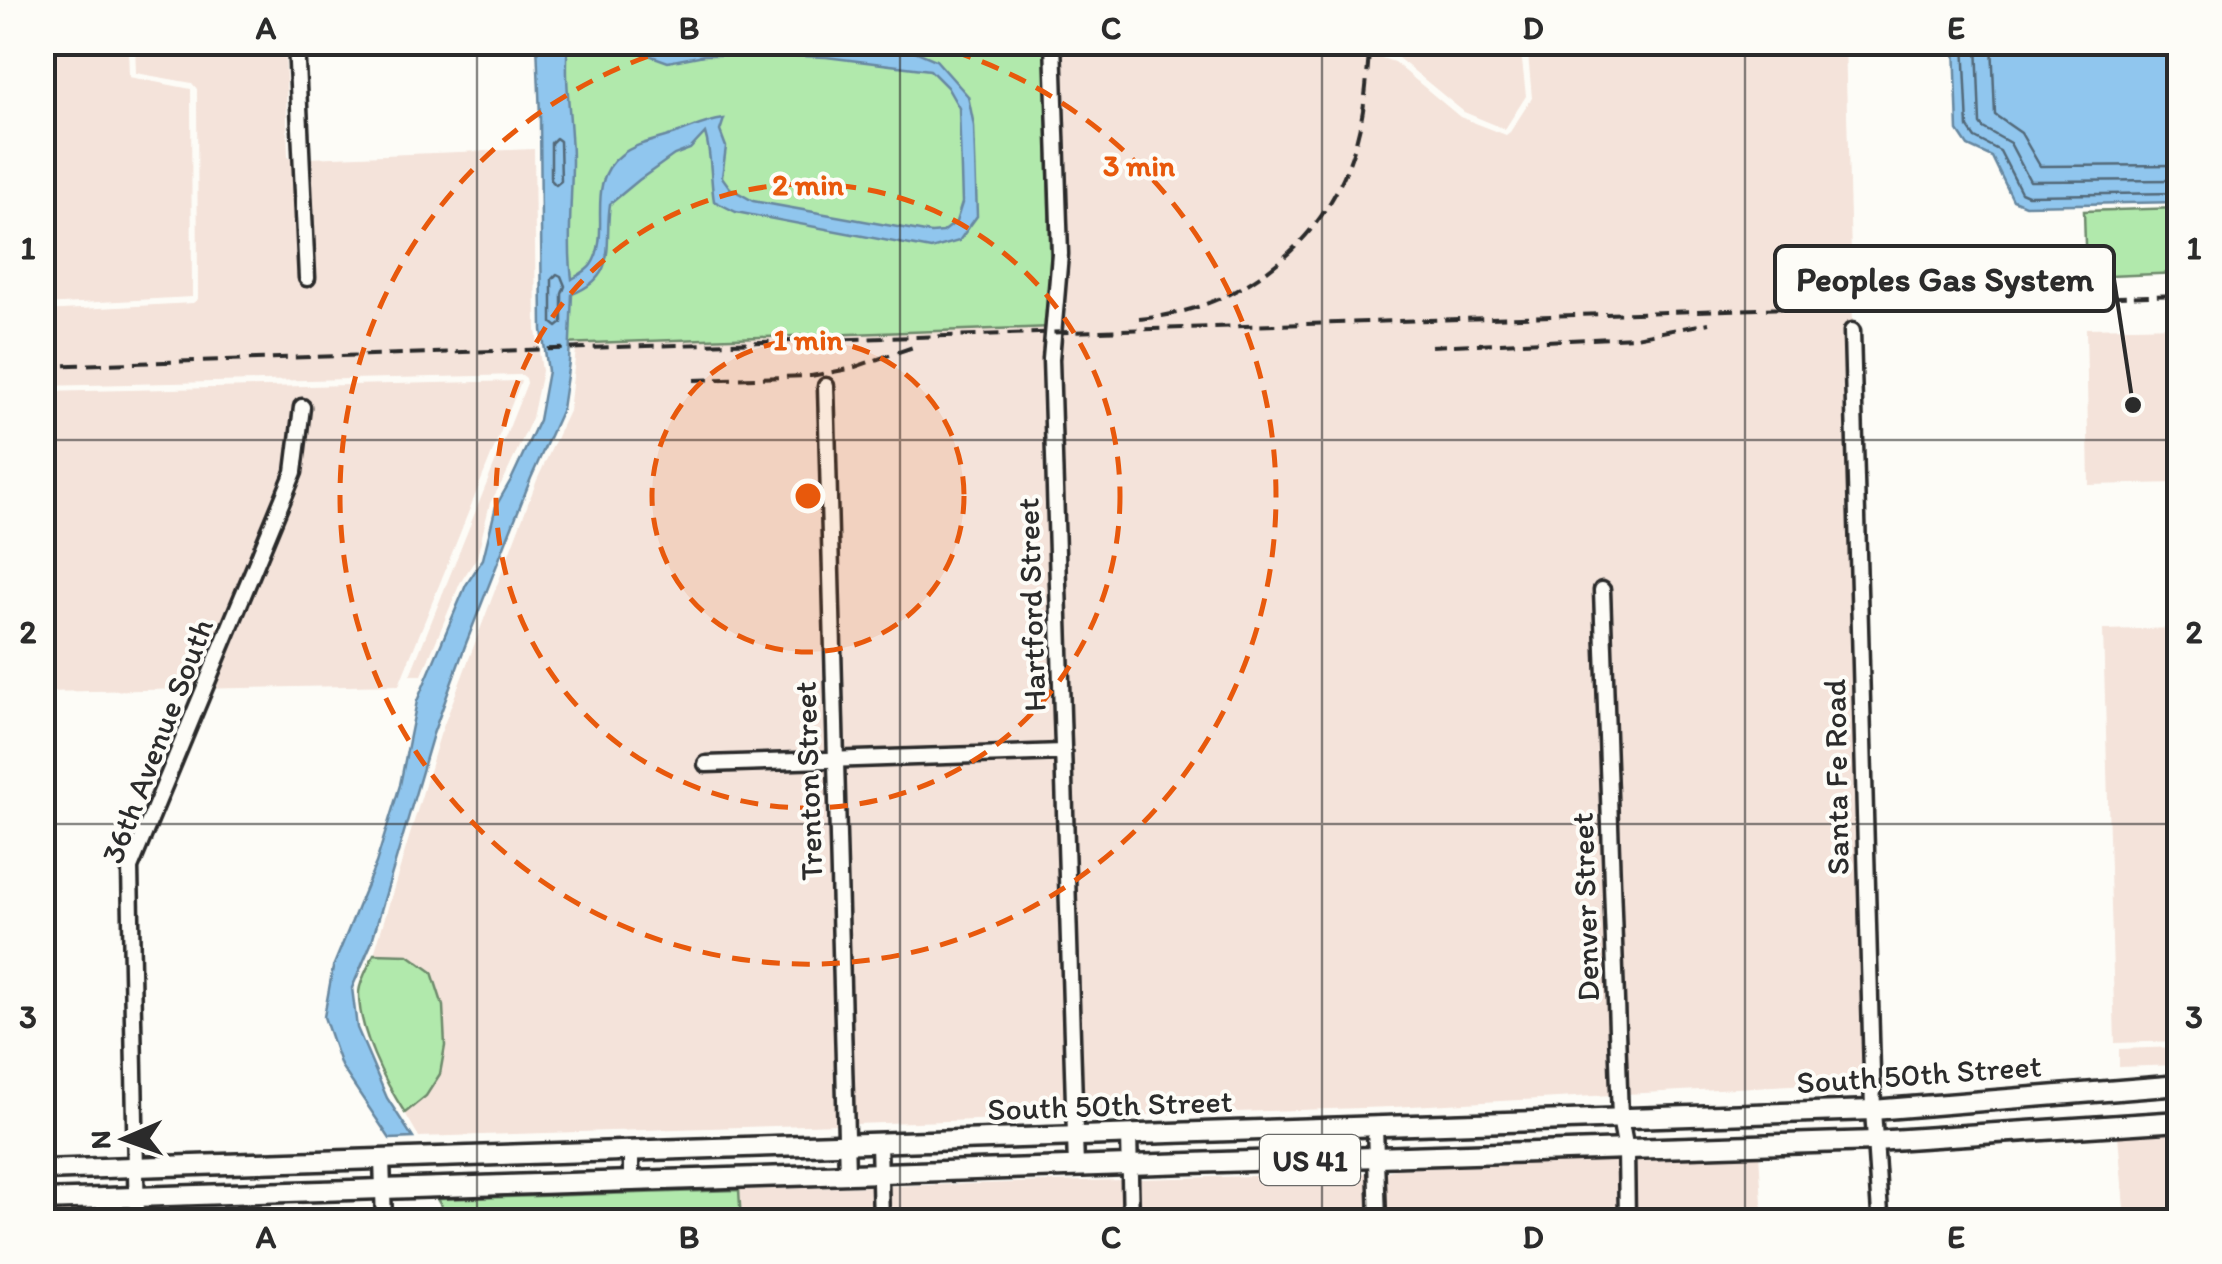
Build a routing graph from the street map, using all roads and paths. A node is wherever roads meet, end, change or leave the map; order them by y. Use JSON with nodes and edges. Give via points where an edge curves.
{"nodes":[{"id":1,"x":296,"y":42,"type":"edge"},
{"id":2,"x":1053,"y":42,"type":"edge"},
{"id":3,"x":307,"y":278,"type":"dead end"},
{"id":4,"x":1852,"y":331,"type":"dead end"},
{"id":5,"x":826,"y":386,"type":"dead end"},
{"id":6,"x":302,"y":407,"type":"dead end"},
{"id":7,"x":1602,"y":590,"type":"dead end"},
{"id":8,"x":1063,"y":752,"type":"junction"},
{"id":9,"x":834,"y":762,"type":"junction"},
{"id":10,"x":706,"y":764,"type":"dead end"},
{"id":11,"x":2180,"y":1086,"type":"edge"},
{"id":12,"x":1872,"y":1110,"type":"junction"},
{"id":13,"x":1620,"y":1118,"type":"junction"},
{"id":14,"x":2180,"y":1121,"type":"edge"},
{"id":15,"x":1375,"y":1126,"type":"junction"},
{"id":16,"x":1129,"y":1134,"type":"junction"},
{"id":17,"x":1076,"y":1136,"type":"junction"},
{"id":18,"x":1875,"y":1141,"type":"junction"},
{"id":19,"x":879,"y":1142,"type":"junction"},
{"id":20,"x":847,"y":1143,"type":"junction"},
{"id":21,"x":631,"y":1150,"type":"junction"},
{"id":22,"x":1626,"y":1150,"type":"junction"},
{"id":23,"x":382,"y":1158,"type":"junction"},
{"id":24,"x":1376,"y":1158,"type":"junction"},
{"id":25,"x":1130,"y":1165,"type":"junction"},
{"id":26,"x":134,"y":1166,"type":"junction"},
{"id":27,"x":1076,"y":1167,"type":"junction"},
{"id":28,"x":42,"y":1170,"type":"edge"},
{"id":29,"x":880,"y":1173,"type":"junction"},
{"id":30,"x":847,"y":1174,"type":"junction"},
{"id":31,"x":631,"y":1181,"type":"junction"},
{"id":32,"x":383,"y":1189,"type":"junction"},
{"id":33,"x":136,"y":1197,"type":"junction"},
{"id":34,"x":42,"y":1200,"type":"edge"},
{"id":35,"x":137,"y":1222,"type":"edge"},
{"id":36,"x":384,"y":1222,"type":"edge"},
{"id":37,"x":881,"y":1222,"type":"edge"},
{"id":38,"x":1132,"y":1222,"type":"edge"},
{"id":39,"x":1378,"y":1222,"type":"edge"},
{"id":40,"x":1627,"y":1222,"type":"edge"},
{"id":41,"x":1883,"y":1222,"type":"edge"}],
"edges":[{"from":1,"to":3,"type":"street"},
{"from":2,"to":8,"type":"street","name":"Hartford Street","via":[[1060,254],[1051,359]]},
{"from":4,"to":12,"type":"street","name":"Santa Fe Road"},
{"from":5,"to":9,"type":"street","name":"Trenton Street"},
{"from":6,"to":26,"type":"street","name":"36th Avenue South","via":[[294,472],[130,868]]},
{"from":7,"to":13,"type":"street","name":"Denver Street"},
{"from":8,"to":9,"type":"street"},
{"from":8,"to":17,"type":"street","name":"Hartford Street"},
{"from":9,"to":10,"type":"street"},
{"from":9,"to":20,"type":"street","name":"Trenton Street"},
{"from":11,"to":12,"type":"main road","name":"South 50th Street","number":"US 41"},
{"from":12,"to":13,"type":"main road","name":"South 50th Street","number":"US 41"},
{"from":12,"to":18,"type":"street","name":"Santa Fe Road"},
{"from":13,"to":15,"type":"main road","name":"South 50th Street","number":"US 41"},
{"from":13,"to":22,"type":"street","name":"Denver Street"},
{"from":14,"to":18,"type":"main road","name":"South 50th Street","number":"US 41"},
{"from":15,"to":16,"type":"main road","name":"South 50th Street","number":"US 41"},
{"from":15,"to":24,"type":"street"},
{"from":16,"to":17,"type":"main road","name":"South 50th Street","number":"US 41"},
{"from":16,"to":25,"type":"street"},
{"from":17,"to":19,"type":"main road","name":"South 50th Street","number":"US 41"},
{"from":17,"to":27,"type":"street","name":"Hartford Street"},
{"from":18,"to":22,"type":"main road","name":"South 50th Street","number":"US 41"},
{"from":18,"to":41,"type":"street","name":"Santa Fe Road"},
{"from":19,"to":20,"type":"main road","name":"South 50th Street","number":"US 41"},
{"from":19,"to":29,"type":"street"},
{"from":20,"to":21,"type":"main road","name":"South 50th Street","number":"US 41"},
{"from":20,"to":30,"type":"street","name":"Trenton Street"},
{"from":21,"to":23,"type":"main road","name":"South 50th Street","number":"US 41"},
{"from":21,"to":31,"type":"street"},
{"from":22,"to":24,"type":"main road","name":"South 50th Street","number":"US 41"},
{"from":22,"to":40,"type":"street","name":"Denver Street"},
{"from":23,"to":26,"type":"main road","name":"South 50th Street","number":"US 41"},
{"from":23,"to":32,"type":"street"},
{"from":24,"to":25,"type":"main road","name":"South 50th Street","number":"US 41"},
{"from":24,"to":39,"type":"street"},
{"from":25,"to":27,"type":"main road","name":"South 50th Street","number":"US 41"},
{"from":25,"to":38,"type":"street"},
{"from":26,"to":28,"type":"main road","name":"South 50th Street","number":"US 41"},
{"from":26,"to":33,"type":"street","name":"36th Avenue South"},
{"from":27,"to":29,"type":"main road","name":"South 50th Street","number":"US 41"},
{"from":29,"to":30,"type":"main road","name":"South 50th Street","number":"US 41"},
{"from":29,"to":37,"type":"street"},
{"from":30,"to":31,"type":"main road","name":"South 50th Street","number":"US 41"},
{"from":31,"to":32,"type":"main road","name":"South 50th Street","number":"US 41"},
{"from":32,"to":33,"type":"main road","name":"South 50th Street","number":"US 41"},
{"from":32,"to":36,"type":"street"},
{"from":33,"to":34,"type":"main road","name":"South 50th Street","number":"US 41"},
{"from":33,"to":35,"type":"street","name":"36th Avenue South"}]}
